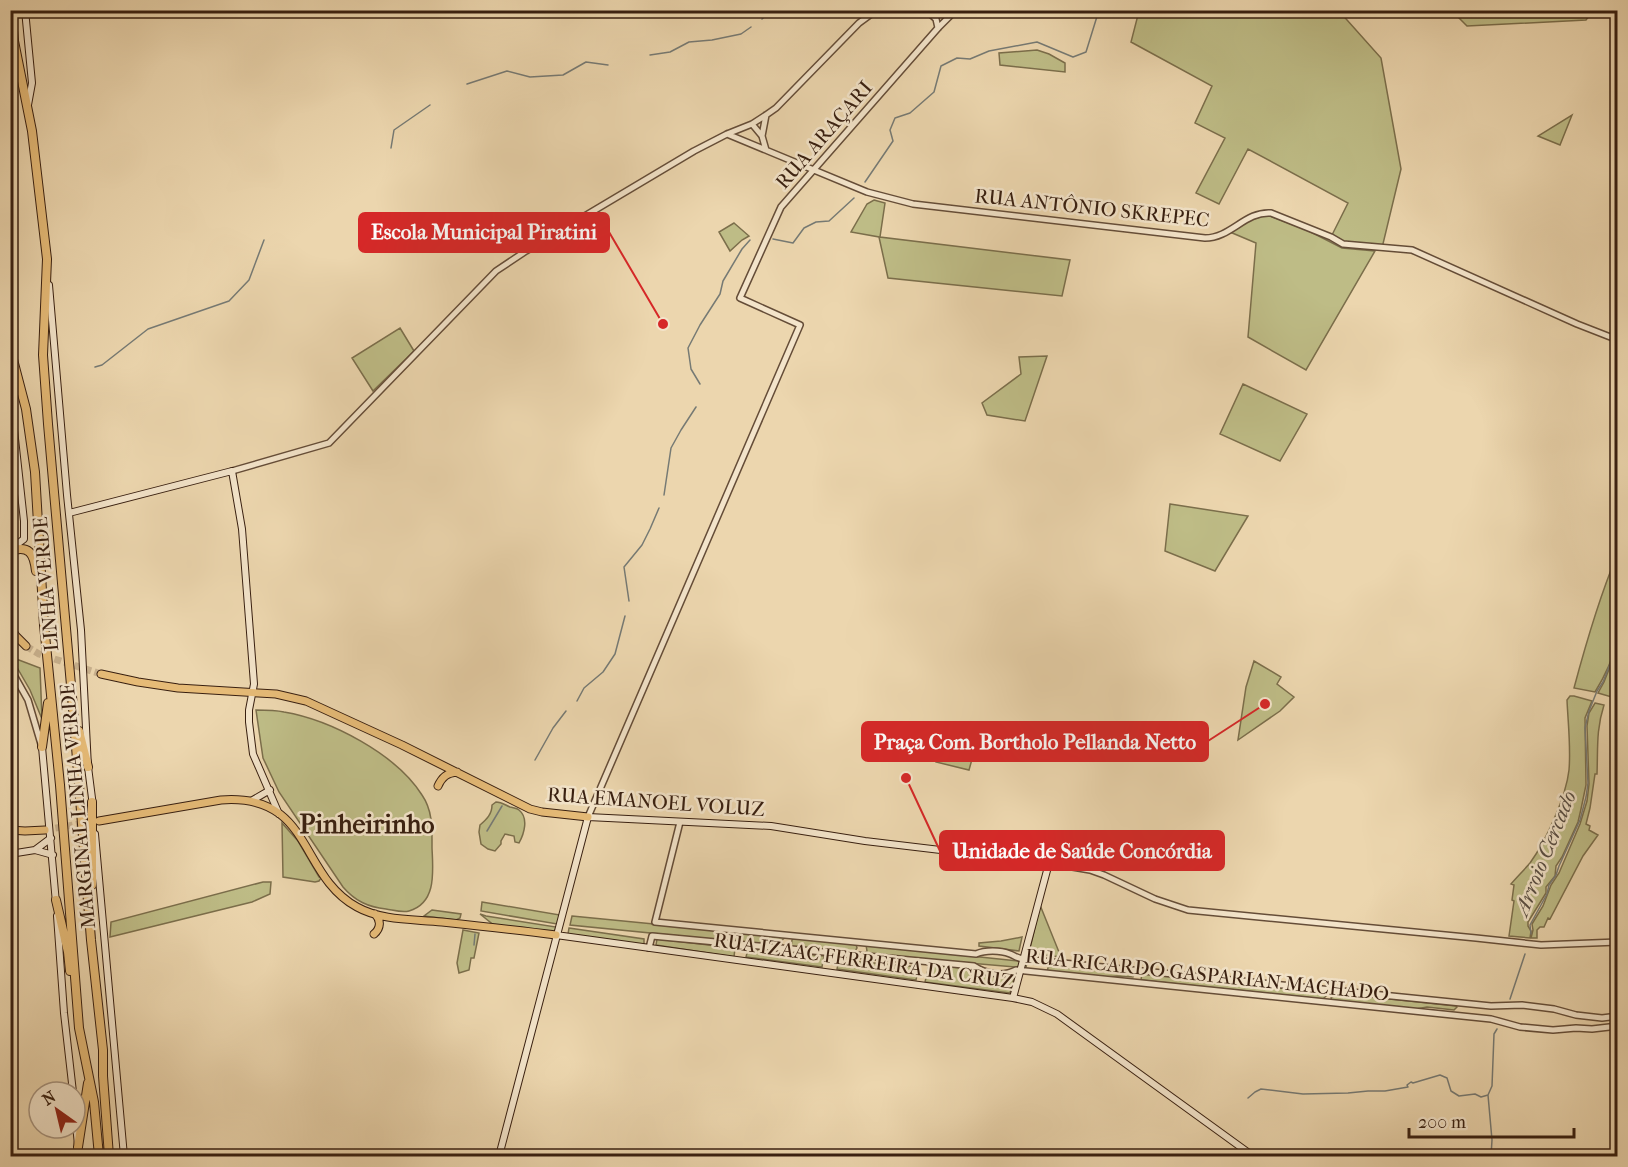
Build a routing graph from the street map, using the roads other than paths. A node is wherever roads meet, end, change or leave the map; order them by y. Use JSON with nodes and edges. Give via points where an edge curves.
{"nodes":[{"id":1,"x":11,"y":10,"type":"edge"},
{"id":2,"x":25,"y":10,"type":"edge"},
{"id":3,"x":884,"y":10,"type":"edge"},
{"id":4,"x":926,"y":10,"type":"edge"},
{"id":5,"x":956,"y":10,"type":"edge"},
{"id":6,"x":938,"y":28,"type":"junction"},
{"id":7,"x":28,"y":106,"type":"junction"},
{"id":8,"x":766,"y":115,"type":"junction"},
{"id":9,"x":752,"y":124,"type":"junction"},
{"id":10,"x":727,"y":134,"type":"junction"},
{"id":11,"x":762,"y":136,"type":"junction"},
{"id":12,"x":766,"y":150,"type":"junction"},
{"id":13,"x":813,"y":170,"type":"junction"},
{"id":14,"x":48,"y":273,"type":"junction"},
{"id":15,"x":1617,"y":340,"type":"edge"},
{"id":16,"x":10,"y":348,"type":"edge"},
{"id":17,"x":10,"y":393,"type":"edge"},
{"id":18,"x":232,"y":471,"type":"junction"},
{"id":19,"x":69,"y":513,"type":"junction"},
{"id":20,"x":10,"y":547,"type":"edge"},
{"id":21,"x":10,"y":552,"type":"edge"},
{"id":22,"x":44,"y":625,"type":"junction"},
{"id":23,"x":10,"y":627,"type":"edge"},
{"id":24,"x":10,"y":636,"type":"edge"},
{"id":25,"x":26,"y":646,"type":"joint"},
{"id":26,"x":10,"y":668,"type":"edge"},
{"id":27,"x":101,"y":674,"type":"tunnel mouth"},
{"id":28,"x":50,"y":690,"type":"junction"},
{"id":29,"x":253,"y":692,"type":"junction"},
{"id":30,"x":74,"y":708,"type":"junction"},
{"id":31,"x":42,"y":747,"type":"junction"},
{"id":32,"x":88,"y":767,"type":"junction"},
{"id":33,"x":457,"y":772,"type":"junction"},
{"id":34,"x":438,"y":786,"type":"dead end"},
{"id":35,"x":270,"y":790,"type":"junction"},
{"id":36,"x":251,"y":801,"type":"junction"},
{"id":37,"x":92,"y":802,"type":"junction"},
{"id":38,"x":279,"y":814,"type":"junction"},
{"id":39,"x":588,"y":817,"type":"junction"},
{"id":40,"x":99,"y":820,"type":"tunnel mouth"},
{"id":41,"x":680,"y":822,"type":"junction"},
{"id":42,"x":10,"y":830,"type":"edge"},
{"id":43,"x":45,"y":830,"type":"tunnel mouth"},
{"id":44,"x":51,"y":838,"type":"junction"},
{"id":45,"x":35,"y":850,"type":"junction"},
{"id":46,"x":10,"y":855,"type":"edge"},
{"id":47,"x":53,"y":855,"type":"junction"},
{"id":48,"x":1049,"y":863,"type":"junction"},
{"id":49,"x":56,"y":900,"type":"junction"},
{"id":50,"x":375,"y":914,"type":"junction"},
{"id":51,"x":374,"y":934,"type":"dead end"},
{"id":52,"x":556,"y":935,"type":"junction"},
{"id":53,"x":794,"y":936,"type":"junction"},
{"id":54,"x":92,"y":940,"type":"junction"},
{"id":55,"x":860,"y":942,"type":"junction"},
{"id":56,"x":1617,"y":942,"type":"edge"},
{"id":57,"x":649,"y":948,"type":"junction"},
{"id":58,"x":788,"y":949,"type":"junction"},
{"id":59,"x":857,"y":956,"type":"junction"},
{"id":60,"x":1023,"y":959,"type":"junction"},
{"id":61,"x":1045,"y":961,"type":"junction"},
{"id":62,"x":1020,"y":971,"type":"junction"},
{"id":63,"x":1042,"y":973,"type":"junction"},
{"id":64,"x":1013,"y":998,"type":"junction"},
{"id":65,"x":78,"y":1002,"type":"junction"},
{"id":66,"x":1617,"y":1016,"type":"edge"},
{"id":67,"x":1617,"y":1026,"type":"edge"},
{"id":68,"x":89,"y":1075,"type":"junction"},
{"id":69,"x":72,"y":1080,"type":"edge"},
{"id":70,"x":77,"y":1140,"type":"edge"},
{"id":71,"x":78,"y":1147,"type":"junction"},
{"id":72,"x":79,"y":1156,"type":"edge"},
{"id":73,"x":99,"y":1156,"type":"edge"},
{"id":74,"x":109,"y":1156,"type":"edge"},
{"id":75,"x":124,"y":1156,"type":"edge"},
{"id":76,"x":499,"y":1156,"type":"edge"},
{"id":77,"x":1253,"y":1156,"type":"edge"}],
"edges":[{"from":1,"to":7,"type":"highway","name":"LINHA VERDE"},
{"from":2,"to":7,"type":"main road","via":[[32,83]]},
{"from":3,"to":8,"type":"street","via":[[859,23]]},
{"from":4,"to":6,"type":"street","via":[[936,19]]},
{"from":5,"to":6,"type":"street","name":"RUA ARAÇARI"},
{"from":6,"to":13,"type":"street","name":"RUA ARAÇARI"},
{"from":7,"to":14,"type":"highway","name":"LINHA VERDE"},
{"from":8,"to":9,"type":"street"},
{"from":8,"to":11,"type":"street"},
{"from":9,"to":10,"type":"street"},
{"from":9,"to":11,"type":"street"},
{"from":10,"to":12,"type":"street","name":"RUA ANTÔNIO SKREPEC"},
{"from":10,"to":18,"type":"street","via":[[496,271],[329,443]]},
{"from":11,"to":12,"type":"street"},
{"from":12,"to":13,"type":"street","name":"RUA ANTÔNIO SKREPEC"},
{"from":13,"to":15,"type":"street","name":"RUA ANTÔNIO SKREPEC","via":[[867,192],[913,204],[1210,238],[1251,216],[1271,213],[1343,244],[1413,250]]},
{"from":13,"to":39,"type":"street","name":"RUA ARAÇARI","via":[[781,207],[740,298],[800,325]]},
{"from":14,"to":19,"type":"main road","name":"MARGINAL LINHA VERDE"},
{"from":14,"to":30,"type":"highway","name":"LINHA VERDE","via":[[43,355]]},
{"from":16,"to":22,"type":"highway","name":"LINHA VERDE","via":[[28,422]]},
{"from":17,"to":20,"type":"main road","via":[[24,521],[24,539]]},
{"from":18,"to":19,"type":"main road"},
{"from":18,"to":29,"type":"main road","via":[[242,529]]},
{"from":19,"to":32,"type":"main road","name":"MARGINAL LINHA VERDE","via":[[81,630]]},
{"from":21,"to":22,"type":"highway","via":[[25,549],[33,556]]},
{"from":22,"to":28,"type":"highway","name":"LINHA VERDE"},
{"from":23,"to":25,"type":"main road"},
{"from":24,"to":25,"type":"street"},
{"from":26,"to":31,"type":"street","via":[[28,700]]},
{"from":27,"to":29,"type":"main road","name":"RUA EMANOEL VOLUZ","via":[[178,688]]},
{"from":28,"to":31,"type":"highway"},
{"from":28,"to":65,"type":"highway","name":"LINHA VERDE"},
{"from":29,"to":33,"type":"main road","name":"RUA EMANOEL VOLUZ","via":[[306,701]]},
{"from":29,"to":35,"type":"main road","via":[[249,710],[251,744]]},
{"from":30,"to":32,"type":"highway"},
{"from":30,"to":54,"type":"highway","name":"LINHA VERDE"},
{"from":31,"to":44,"type":"main road","name":"MARGINAL LINHA VERDE"},
{"from":32,"to":37,"type":"main road","name":"MARGINAL LINHA VERDE"},
{"from":33,"to":34,"type":"main road","via":[[445,776]]},
{"from":33,"to":39,"type":"main road","name":"RUA EMANOEL VOLUZ","via":[[530,808]]},
{"from":35,"to":36,"type":"main road"},
{"from":35,"to":38,"type":"main road"},
{"from":36,"to":38,"type":"main road"},
{"from":36,"to":40,"type":"main road","via":[[221,800]]},
{"from":37,"to":54,"type":"highway"},
{"from":37,"to":75,"type":"main road","name":"MARGINAL LINHA VERDE"},
{"from":38,"to":50,"type":"main road","via":[[299,834],[333,888],[356,906]]},
{"from":39,"to":41,"type":"main road","name":"RUA EMANOEL VOLUZ"},
{"from":39,"to":52,"type":"main road"},
{"from":41,"to":48,"type":"main road","name":"RUA EMANOEL VOLUZ","via":[[771,826]]},
{"from":41,"to":53,"type":"street","name":"RUA RICARDO GASPARIAN MACHADO","via":[[655,922]]},
{"from":42,"to":43,"type":"main road"},
{"from":44,"to":45,"type":"main road"},
{"from":44,"to":47,"type":"main road","name":"MARGINAL LINHA VERDE"},
{"from":45,"to":46,"type":"main road"},
{"from":45,"to":47,"type":"main road"},
{"from":47,"to":49,"type":"main road","name":"MARGINAL LINHA VERDE"},
{"from":48,"to":56,"type":"street","name":"RUA EMANOEL VOLUZ","via":[[1104,874],[1188,910],[1541,945]]},
{"from":48,"to":60,"type":"main road"},
{"from":49,"to":65,"type":"highway"},
{"from":49,"to":69,"type":"main road","name":"MARGINAL LINHA VERDE"},
{"from":50,"to":51,"type":"main road","via":[[380,926]]},
{"from":50,"to":52,"type":"main road","name":"RUA IZAAC FERREIRA DA CRUZ"},
{"from":52,"to":57,"type":"main road","name":"RUA IZAAC FERREIRA DA CRUZ"},
{"from":52,"to":76,"type":"main road"},
{"from":53,"to":55,"type":"street","name":"RUA RICARDO GASPARIAN MACHADO"},
{"from":53,"to":58,"type":"street","via":[[787,942]]},
{"from":54,"to":74,"type":"highway","name":"LINHA VERDE"},
{"from":55,"to":59,"type":"street","via":[[863,948]]},
{"from":55,"to":60,"type":"street","name":"RUA RICARDO GASPARIAN MACHADO","via":[[976,954],[984,951]]},
{"from":57,"to":58,"type":"street","name":"RUA RICARDO GASPARIAN MACHADO","via":[[652,936]]},
{"from":57,"to":64,"type":"main road","name":"RUA IZAAC FERREIRA DA CRUZ"},
{"from":58,"to":59,"type":"street","name":"RUA RICARDO GASPARIAN MACHADO"},
{"from":59,"to":62,"type":"street","name":"RUA RICARDO GASPARIAN MACHADO","via":[[974,966],[983,972],[1007,975]]},
{"from":60,"to":61,"type":"street","name":"RUA RICARDO GASPARIAN MACHADO"},
{"from":60,"to":62,"type":"main road"},
{"from":61,"to":63,"type":"street"},
{"from":61,"to":66,"type":"street","name":"RUA RICARDO GASPARIAN MACHADO","via":[[1491,1006],[1533,1006],[1602,1018]]},
{"from":62,"to":63,"type":"street","name":"RUA RICARDO GASPARIAN MACHADO"},
{"from":62,"to":64,"type":"main road"},
{"from":63,"to":67,"type":"street","name":"RUA RICARDO GASPARIAN MACHADO","via":[[1491,1019],[1520,1027],[1553,1030]]},
{"from":64,"to":77,"type":"main road","name":"RUA IZAAC FERREIRA DA CRUZ","via":[[1057,1014]]},
{"from":65,"to":68,"type":"highway","name":"LINHA VERDE"},
{"from":68,"to":71,"type":"highway"},
{"from":68,"to":73,"type":"highway","name":"LINHA VERDE"},
{"from":70,"to":71,"type":"main road"},
{"from":71,"to":72,"type":"main road"}]}
